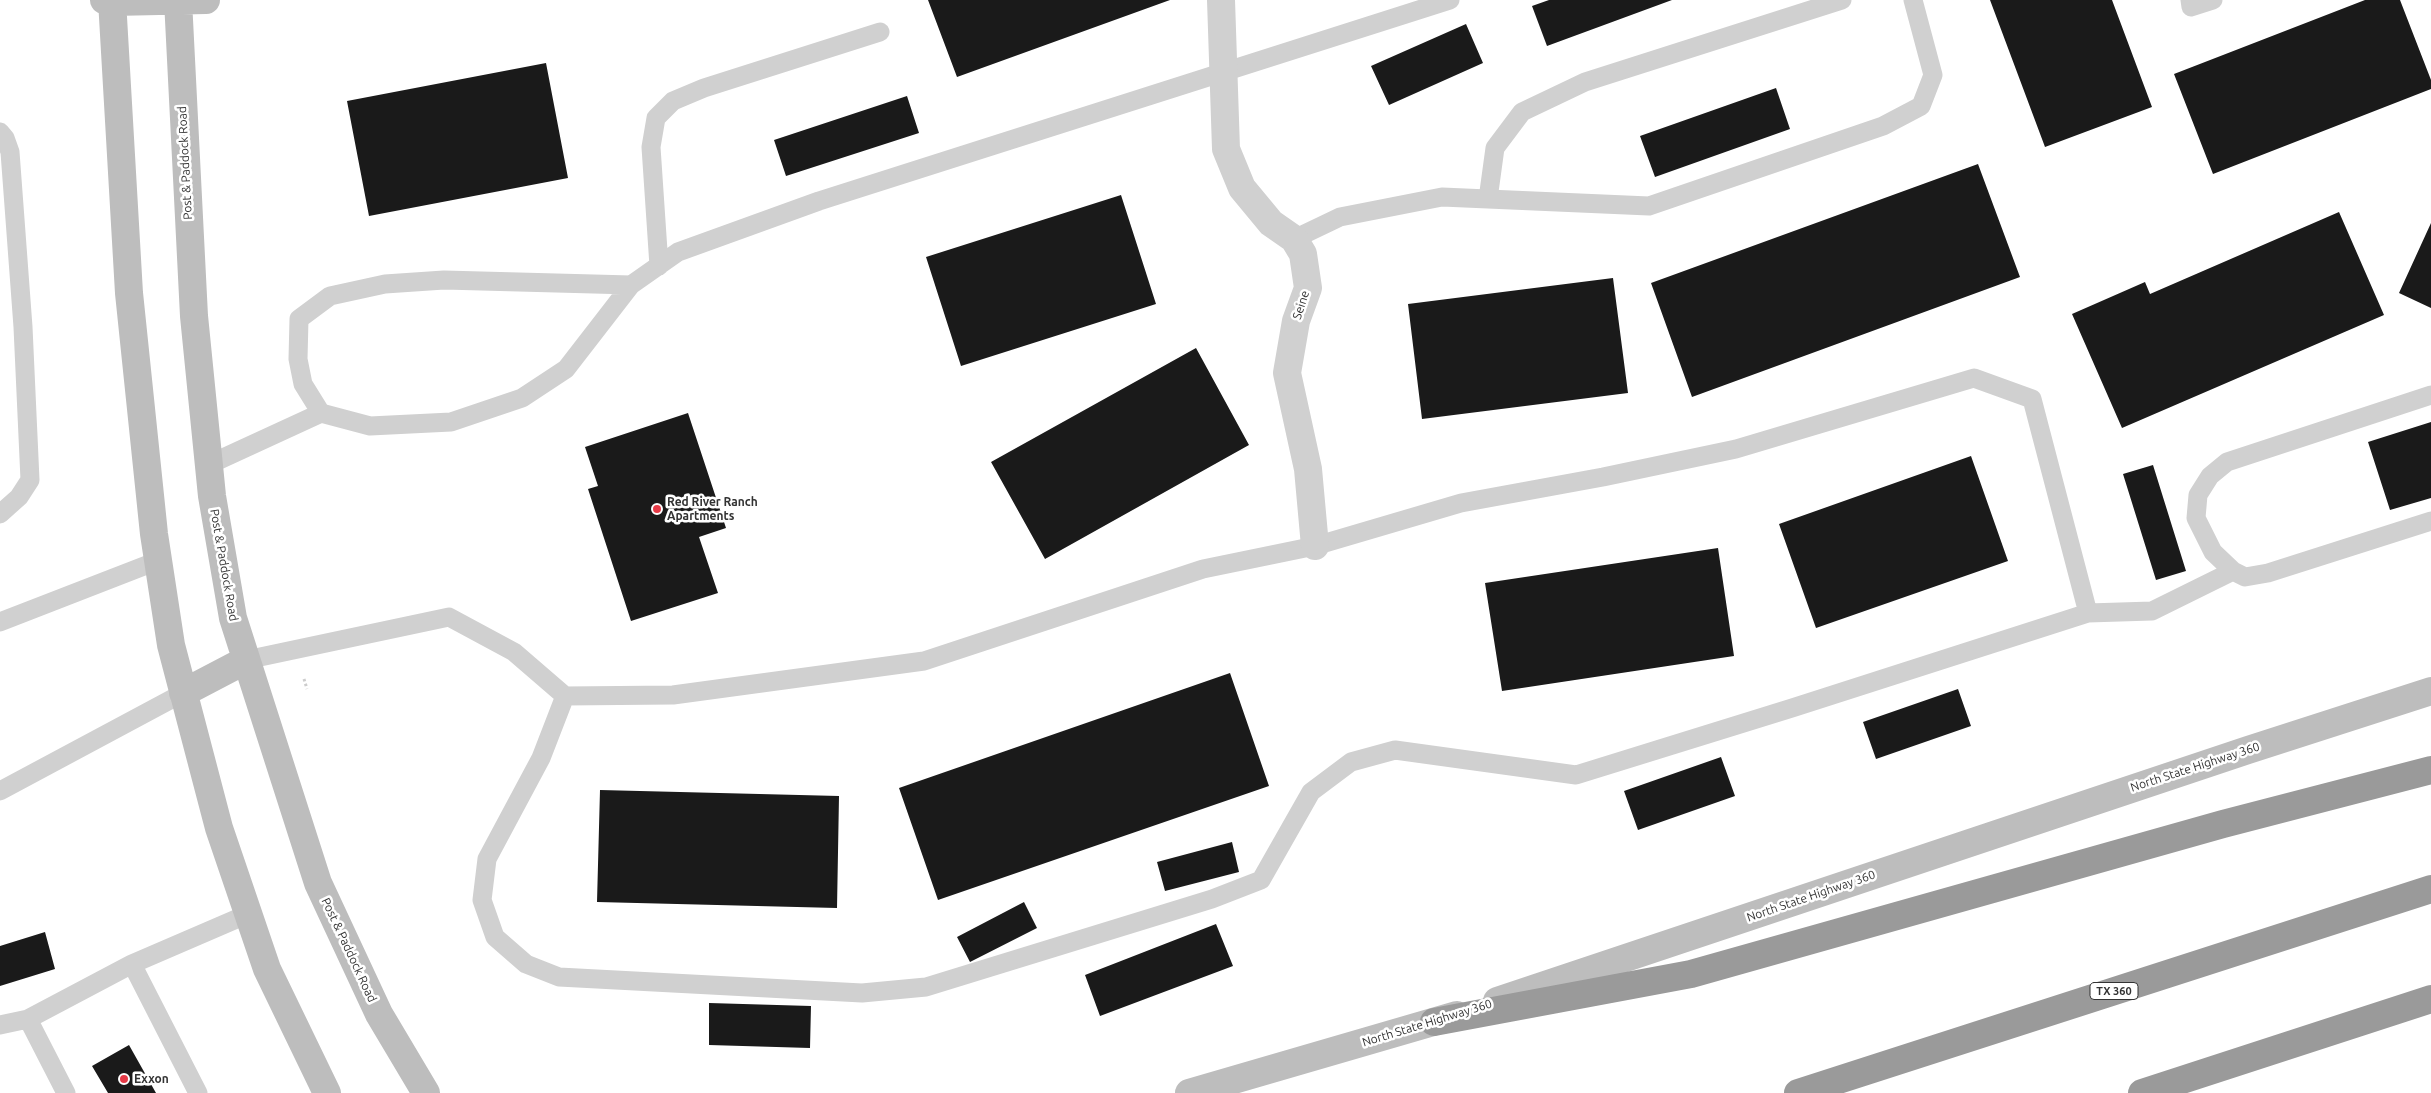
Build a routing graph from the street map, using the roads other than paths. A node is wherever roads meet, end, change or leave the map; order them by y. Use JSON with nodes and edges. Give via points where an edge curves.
{"nodes":[{"id":1,"x":178,"y":0,"type":"edge"},
{"id":2,"x":206,"y":0,"type":"edge"},
{"id":3,"x":1221,"y":0,"type":"edge"},
{"id":4,"x":1450,"y":0,"type":"edge"},
{"id":5,"x":1842,"y":0,"type":"edge"},
{"id":6,"x":1913,"y":0,"type":"edge"},
{"id":7,"x":2190,"y":0,"type":"edge"},
{"id":8,"x":2213,"y":0,"type":"edge"},
{"id":9,"x":109,"y":1,"type":"edge"},
{"id":10,"x":880,"y":32,"type":"dead end"},
{"id":11,"x":1222,"y":74,"type":"junction"},
{"id":12,"x":0,"y":132,"type":"edge"},
{"id":13,"x":1488,"y":199,"type":"junction"},
{"id":14,"x":1294,"y":239,"type":"junction"},
{"id":15,"x":659,"y":266,"type":"junction"},
{"id":16,"x":631,"y":285,"type":"junction"},
{"id":17,"x":2431,"y":395,"type":"edge"},
{"id":18,"x":321,"y":413,"type":"junction"},
{"id":19,"x":208,"y":465,"type":"junction"},
{"id":20,"x":0,"y":514,"type":"edge"},
{"id":21,"x":2431,"y":521,"type":"edge"},
{"id":22,"x":1315,"y":546,"type":"junction"},
{"id":23,"x":158,"y":561,"type":"junction"},
{"id":24,"x":2233,"y":571,"type":"junction"},
{"id":25,"x":2088,"y":613,"type":"junction"},
{"id":26,"x":0,"y":622,"type":"edge"},
{"id":27,"x":246,"y":660,"type":"junction"},
{"id":28,"x":2431,"y":691,"type":"edge"},
{"id":29,"x":183,"y":693,"type":"junction"},
{"id":30,"x":566,"y":696,"type":"junction"},
{"id":31,"x":2431,"y":770,"type":"edge"},
{"id":32,"x":0,"y":791,"type":"edge"},
{"id":33,"x":2431,"y":889,"type":"edge"},
{"id":34,"x":248,"y":914,"type":"junction"},
{"id":35,"x":132,"y":964,"type":"junction"},
{"id":36,"x":2431,"y":999,"type":"edge"},
{"id":37,"x":28,"y":1019,"type":"junction"},
{"id":38,"x":1434,"y":1022,"type":"junction"},
{"id":39,"x":0,"y":1025,"type":"edge"},
{"id":40,"x":66,"y":1093,"type":"edge"},
{"id":41,"x":198,"y":1093,"type":"edge"},
{"id":42,"x":327,"y":1093,"type":"edge"},
{"id":43,"x":426,"y":1093,"type":"edge"},
{"id":44,"x":1189,"y":1093,"type":"edge"},
{"id":45,"x":1798,"y":1093,"type":"edge"},
{"id":46,"x":2142,"y":1093,"type":"edge"}],
"edges":[{"from":1,"to":2,"type":"street"},
{"from":1,"to":9,"type":"street"},
{"from":1,"to":19,"type":"street","name":"Post & Paddock Road","via":[[194,316]]},
{"from":3,"to":11,"type":"street","name":"Seine"},
{"from":4,"to":11,"type":"lane"},
{"from":5,"to":13,"type":"lane","via":[[1585,82],[1522,112],[1495,148]]},
{"from":6,"to":13,"type":"lane","via":[[1933,75],[1921,106],[1883,126],[1649,206]]},
{"from":7,"to":8,"type":"lane","via":[[2192,7]]},
{"from":9,"to":23,"type":"street","via":[[129,293]]},
{"from":10,"to":15,"type":"lane","via":[[704,88],[673,101],[656,118],[650,148]]},
{"from":11,"to":14,"type":"street","name":"Seine","via":[[1226,149],[1242,188],[1272,223]]},
{"from":11,"to":15,"type":"lane","via":[[819,201],[678,252]]},
{"from":12,"to":20,"type":"lane","via":[[10,152],[30,480]]},
{"from":13,"to":14,"type":"lane","via":[[1442,197],[1389,206],[1340,217]]},
{"from":14,"to":22,"type":"street","name":"Seine","via":[[1303,254],[1308,288],[1296,321],[1287,373],[1308,469]]},
{"from":15,"to":16,"type":"lane"},
{"from":16,"to":18,"type":"lane","via":[[566,369],[522,398],[451,422],[370,426]]},
{"from":16,"to":18,"type":"lane","via":[[444,280],[385,284],[330,296],[298,319],[302,384]]},
{"from":17,"to":24,"type":"lane","via":[[2227,462],[2210,476],[2198,495],[2196,518],[2213,552]]},
{"from":18,"to":19,"type":"lane"},
{"from":19,"to":27,"type":"street","name":"Post & Paddock Road","via":[[233,618]]},
{"from":21,"to":24,"type":"lane","via":[[2268,573],[2245,577]]},
{"from":22,"to":25,"type":"lane","via":[[1461,503],[1736,449],[1974,378],[2032,399]]},
{"from":22,"to":30,"type":"lane","via":[[1202,569],[924,662],[673,695]]},
{"from":23,"to":26,"type":"lane"},
{"from":23,"to":29,"type":"street","via":[[171,645]]},
{"from":24,"to":25,"type":"lane","via":[[2152,611]]},
{"from":25,"to":30,"type":"lane","via":[[1576,775],[1395,750],[1351,762],[1311,792],[1261,880],[1212,899],[926,987],[862,993],[560,977],[526,964],[495,937],[482,900],[487,859],[541,758]]},
{"from":27,"to":29,"type":"street"},
{"from":27,"to":30,"type":"lane","via":[[449,618],[514,652]]},
{"from":27,"to":43,"type":"street","name":"Post & Paddock Road","via":[[318,883],[379,1014]]},
{"from":28,"to":38,"type":"street","name":"North State Highway 360"},
{"from":29,"to":32,"type":"lane"},
{"from":29,"to":34,"type":"street","via":[[219,828]]},
{"from":31,"to":38,"type":"highway","via":[[2223,824],[1691,974]]},
{"from":33,"to":45,"type":"highway","number":"TX 360"},
{"from":34,"to":35,"type":"lane"},
{"from":34,"to":42,"type":"street","via":[[266,969]]},
{"from":35,"to":37,"type":"lane"},
{"from":35,"to":41,"type":"lane"},
{"from":36,"to":46,"type":"highway"},
{"from":37,"to":39,"type":"lane"},
{"from":37,"to":40,"type":"lane"},
{"from":38,"to":44,"type":"street","name":"North State Highway 360"}]}
